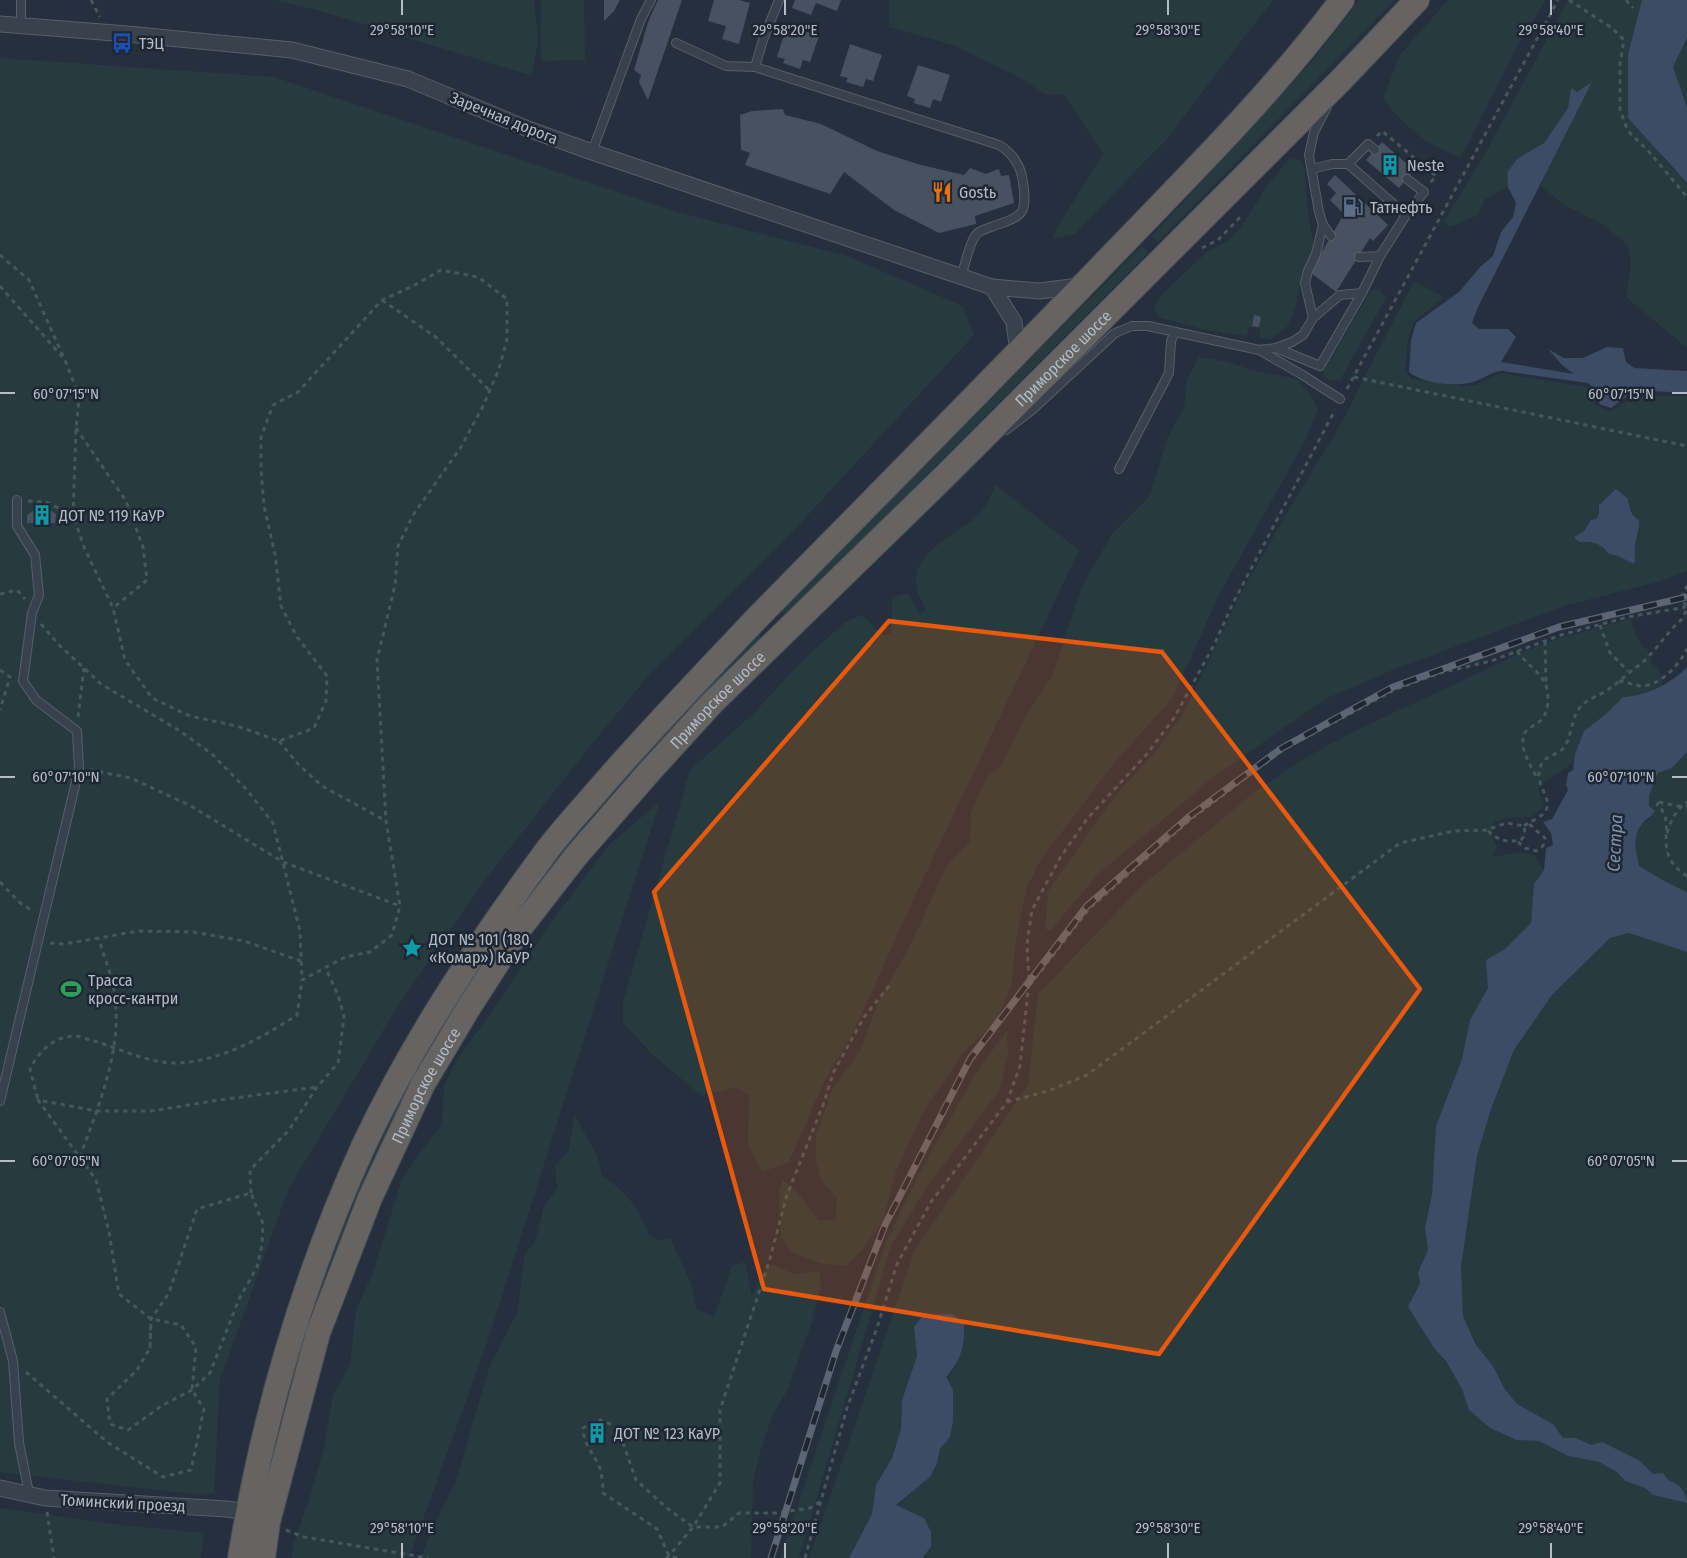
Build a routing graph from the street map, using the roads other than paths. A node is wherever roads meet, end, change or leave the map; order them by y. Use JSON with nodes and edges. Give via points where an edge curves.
{"nodes":[{"id":1,"x":21,"y":0,"type":"edge"},
{"id":2,"x":651,"y":0,"type":"edge"},
{"id":3,"x":779,"y":0,"type":"edge"},
{"id":4,"x":1342,"y":0,"type":"edge"},
{"id":5,"x":1417,"y":0,"type":"edge"},
{"id":6,"x":0,"y":24,"type":"edge"},
{"id":7,"x":21,"y":25,"type":"junction"},
{"id":8,"x":676,"y":43,"type":"dead end"},
{"id":9,"x":755,"y":67,"type":"junction"},
{"id":10,"x":1342,"y":79,"type":"junction"},
{"id":11,"x":1372,"y":147,"type":"road end"},
{"id":12,"x":592,"y":152,"type":"junction"},
{"id":13,"x":1348,"y":164,"type":"junction"},
{"id":14,"x":1312,"y":169,"type":"junction"},
{"id":15,"x":1407,"y":178,"type":"dead end"},
{"id":16,"x":1406,"y":215,"type":"junction"},
{"id":17,"x":1323,"y":225,"type":"junction"},
{"id":18,"x":1331,"y":236,"type":"dead end"},
{"id":19,"x":1380,"y":256,"type":"junction"},
{"id":20,"x":1359,"y":257,"type":"dead end"},
{"id":21,"x":961,"y":276,"type":"junction"},
{"id":22,"x":1083,"y":285,"type":"junction"},
{"id":23,"x":992,"y":287,"type":"junction"},
{"id":24,"x":1362,"y":293,"type":"junction"},
{"id":25,"x":1313,"y":318,"type":"junction"},
{"id":26,"x":1175,"y":332,"type":"junction"},
{"id":27,"x":1276,"y":348,"type":"junction"},
{"id":28,"x":1259,"y":350,"type":"junction"},
{"id":29,"x":1017,"y":353,"type":"junction"},
{"id":30,"x":1340,"y":399,"type":"road end"},
{"id":31,"x":1119,"y":470,"type":"dead end"},
{"id":32,"x":945,"y":476,"type":"junction"},
{"id":33,"x":17,"y":500,"type":"road end"},
{"id":34,"x":761,"y":615,"type":"junction"},
{"id":35,"x":782,"y":636,"type":"junction"},
{"id":36,"x":0,"y":1101,"type":"edge"},
{"id":37,"x":0,"y":1312,"type":"edge"},
{"id":38,"x":0,"y":1488,"type":"edge"},
{"id":39,"x":29,"y":1493,"type":"junction"},
{"id":40,"x":258,"y":1517,"type":"junction"},
{"id":41,"x":240,"y":1558,"type":"edge"},
{"id":42,"x":263,"y":1558,"type":"edge"}],
"edges":[{"from":1,"to":7,"type":"lane"},
{"from":2,"to":12,"type":"lane"},
{"from":3,"to":9,"type":"lane"},
{"from":4,"to":22,"type":"highway","name":"Приморское шоссе","via":[[1257,103]]},
{"from":5,"to":10,"type":"highway","name":"Приморское шоссе"},
{"from":6,"to":7,"type":"street","name":"Заречная дорога"},
{"from":7,"to":12,"type":"street","name":"Заречная дорога","via":[[292,50],[408,79]]},
{"from":8,"to":9,"type":"lane","via":[[726,66]]},
{"from":9,"to":21,"type":"lane","via":[[1009,151],[1021,169],[1024,210],[976,235]]},
{"from":10,"to":14,"type":"lane","via":[[1314,132],[1309,154]]},
{"from":10,"to":32,"type":"highway","name":"Приморское шоссе"},
{"from":11,"to":13,"type":"lane"},
{"from":12,"to":21,"type":"street","name":"Заречная дорога"},
{"from":13,"to":14,"type":"lane"},
{"from":13,"to":16,"type":"lane"},
{"from":14,"to":17,"type":"lane"},
{"from":15,"to":16,"type":"lane","via":[[1424,192]]},
{"from":16,"to":19,"type":"lane"},
{"from":17,"to":18,"type":"lane"},
{"from":17,"to":25,"type":"lane","via":[[1305,283]]},
{"from":19,"to":20,"type":"lane"},
{"from":19,"to":24,"type":"lane"},
{"from":21,"to":23,"type":"street","name":"Заречная дорога"},
{"from":22,"to":23,"type":"street","name":"Заречная дорога","via":[[1039,291]]},
{"from":22,"to":29,"type":"highway","name":"Приморское шоссе"},
{"from":23,"to":29,"type":"street","via":[[1014,322]]},
{"from":24,"to":25,"type":"lane","via":[[1341,295]]},
{"from":24,"to":27,"type":"lane","via":[[1320,366]]},
{"from":25,"to":27,"type":"lane","via":[[1303,335]]},
{"from":26,"to":28,"type":"lane"},
{"from":26,"to":31,"type":"lane","via":[[1169,373]]},
{"from":26,"to":32,"type":"lane","via":[[1132,326],[1115,333],[1032,410]]},
{"from":27,"to":28,"type":"lane"},
{"from":28,"to":30,"type":"lane"},
{"from":29,"to":34,"type":"highway","name":"Приморское шоссе"},
{"from":32,"to":35,"type":"highway","name":"Приморское шоссе"},
{"from":33,"to":36,"type":"lane","via":[[17,525],[35,555],[39,595],[32,613],[22,681],[36,700],[76,731],[79,769]]},
{"from":34,"to":35,"type":"highway"},
{"from":34,"to":40,"type":"highway","name":"Приморское шоссе","via":[[651,730],[551,844],[449,992],[397,1080],[364,1146],[293,1329]]},
{"from":35,"to":40,"type":"highway","name":"Приморское шоссе","via":[[712,703],[576,856],[520,928],[423,1084],[370,1198],[318,1334]]},
{"from":37,"to":39,"type":"lane","via":[[13,1361],[19,1443]]},
{"from":38,"to":39,"type":"street","name":"Томинский проезд"},
{"from":39,"to":40,"type":"street","name":"Томинский проезд","via":[[45,1498],[226,1509]]},
{"from":40,"to":41,"type":"highway","name":"Приморское шоссе"},
{"from":40,"to":42,"type":"highway","name":"Приморское шоссе"}]}
